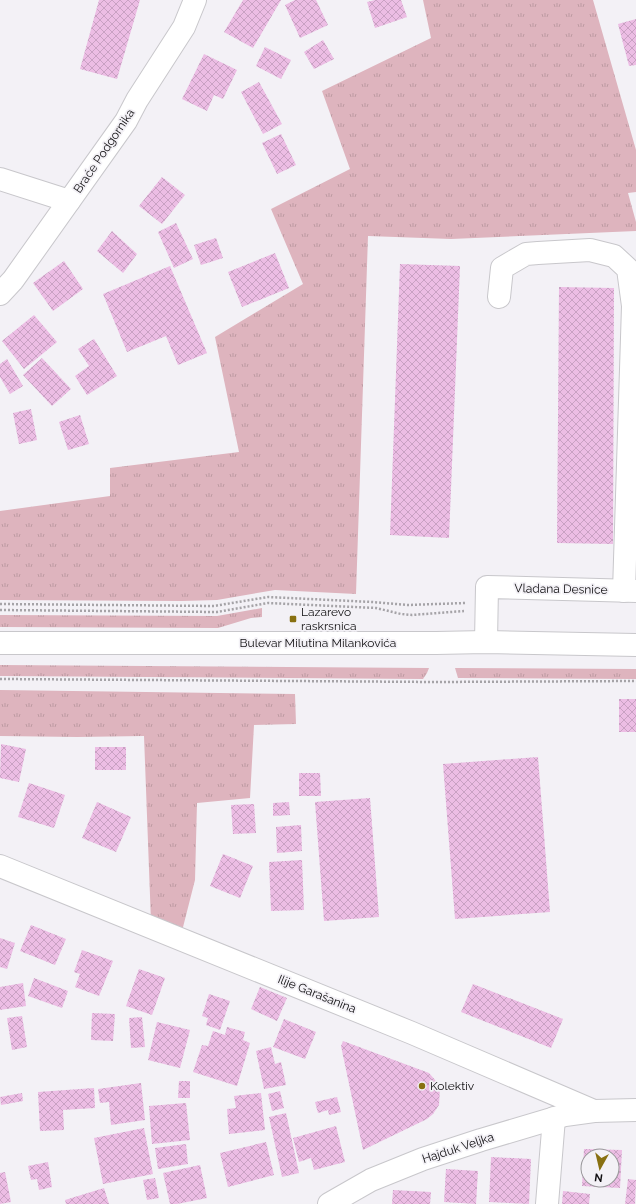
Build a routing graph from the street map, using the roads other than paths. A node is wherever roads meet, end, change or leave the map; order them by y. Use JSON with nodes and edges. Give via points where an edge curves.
{"nodes":[{"id":1,"x":195,"y":0,"type":"edge"},
{"id":2,"x":0,"y":179,"type":"edge"},
{"id":3,"x":69,"y":201,"type":"junction"},
{"id":4,"x":0,"y":294,"type":"edge"},
{"id":5,"x":499,"y":296,"type":"dead end"},
{"id":6,"x":630,"y":591,"type":"edge"},
{"id":7,"x":486,"y":642,"type":"junction"},
{"id":8,"x":0,"y":643,"type":"edge"},
{"id":9,"x":636,"y":645,"type":"edge"},
{"id":10,"x":0,"y":866,"type":"edge"},
{"id":11,"x":636,"y":1110,"type":"edge"},
{"id":12,"x":594,"y":1111,"type":"junction"},
{"id":13,"x":554,"y":1118,"type":"junction"},
{"id":14,"x":329,"y":1204,"type":"edge"},
{"id":15,"x":547,"y":1204,"type":"edge"}],
"edges":[{"from":1,"to":3,"type":"street","name":"Braće Podgornika","via":[[184,27],[126,121]]},
{"from":2,"to":3,"type":"street"},
{"from":3,"to":4,"type":"street","name":"Braće Podgornika","via":[[14,280]]},
{"from":5,"to":6,"type":"street","via":[[502,268],[526,254],[590,250],[614,256],[628,269],[633,306]]},
{"from":6,"to":7,"type":"street","name":"Vladana Desnice","via":[[486,599]]},
{"from":7,"to":8,"type":"street","name":"Bulevar Milutina Milankovića"},
{"from":7,"to":9,"type":"street","name":"Bulevar Milutina Milankovića"},
{"from":10,"to":12,"type":"street","name":"Ilije Garašanina","via":[[412,1032]]},
{"from":11,"to":12,"type":"street","name":"Ilije Garašanina"},
{"from":12,"to":13,"type":"street","name":"Hajduk Veljka"},
{"from":13,"to":14,"type":"street","name":"Hajduk Veljka","via":[[423,1159],[371,1180]]},
{"from":13,"to":15,"type":"street"}]}
